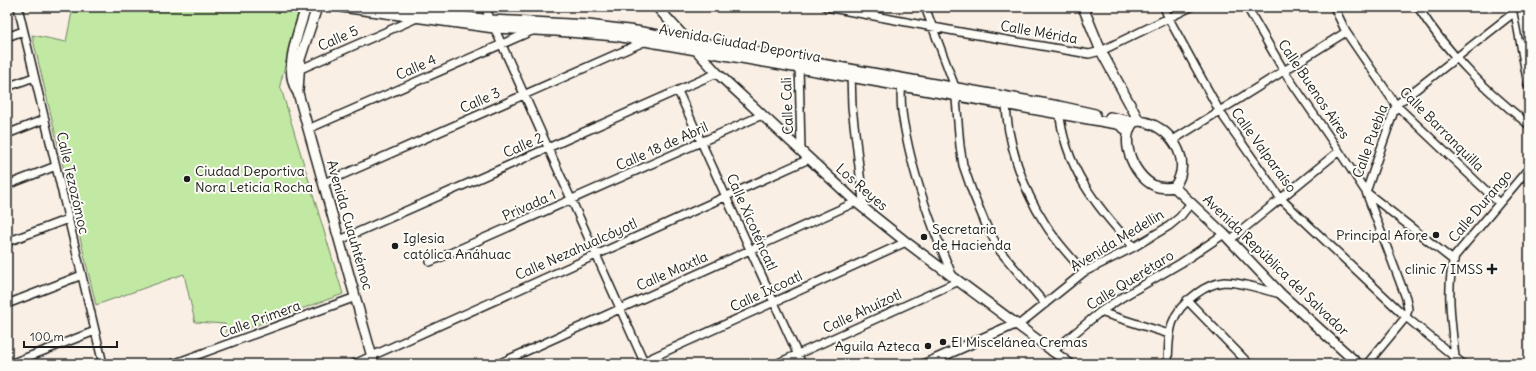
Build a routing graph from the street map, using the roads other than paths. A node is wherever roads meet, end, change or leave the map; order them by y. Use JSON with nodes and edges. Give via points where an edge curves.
{"nodes":[{"id":1,"x":18,"y":7,"type":"edge"},
{"id":2,"x":306,"y":7,"type":"edge"},
{"id":3,"x":317,"y":7,"type":"edge"},
{"id":4,"x":342,"y":7,"type":"edge"},
{"id":5,"x":389,"y":7,"type":"edge"},
{"id":6,"x":485,"y":7,"type":"edge"},
{"id":7,"x":656,"y":7,"type":"edge"},
{"id":8,"x":826,"y":7,"type":"edge"},
{"id":9,"x":925,"y":7,"type":"edge"},
{"id":10,"x":1083,"y":7,"type":"edge"},
{"id":11,"x":1164,"y":7,"type":"edge"},
{"id":12,"x":1191,"y":7,"type":"edge"},
{"id":13,"x":1247,"y":7,"type":"edge"},
{"id":14,"x":1334,"y":7,"type":"edge"},
{"id":15,"x":1418,"y":7,"type":"edge"},
{"id":16,"x":1518,"y":8,"type":"edge"},
{"id":17,"x":1168,"y":17,"type":"junction"},
{"id":18,"x":417,"y":18,"type":"junction"},
{"id":19,"x":492,"y":24,"type":"junction"},
{"id":20,"x":932,"y":26,"type":"junction"},
{"id":21,"x":1519,"y":27,"type":"junction"},
{"id":22,"x":534,"y":30,"type":"junction"},
{"id":23,"x":23,"y":31,"type":"junction"},
{"id":24,"x":1346,"y":32,"type":"junction"},
{"id":25,"x":1529,"y":32,"type":"edge"},
{"id":26,"x":7,"y":37,"type":"edge"},
{"id":27,"x":1529,"y":38,"type":"edge"},
{"id":28,"x":688,"y":40,"type":"junction"},
{"id":29,"x":647,"y":41,"type":"junction"},
{"id":30,"x":501,"y":44,"type":"junction"},
{"id":31,"x":697,"y":50,"type":"junction"},
{"id":32,"x":1101,"y":51,"type":"junction"},
{"id":33,"x":1456,"y":59,"type":"junction"},
{"id":34,"x":799,"y":64,"type":"junction"},
{"id":35,"x":295,"y":71,"type":"junction"},
{"id":36,"x":1284,"y":71,"type":"junction"},
{"id":37,"x":717,"y":73,"type":"junction"},
{"id":38,"x":851,"y":73,"type":"junction"},
{"id":39,"x":34,"y":77,"type":"junction"},
{"id":40,"x":902,"y":82,"type":"junction"},
{"id":41,"x":1529,"y":85,"type":"edge"},
{"id":42,"x":7,"y":87,"type":"edge"},
{"id":43,"x":678,"y":91,"type":"junction"},
{"id":44,"x":955,"y":91,"type":"junction"},
{"id":45,"x":524,"y":95,"type":"junction"},
{"id":46,"x":1006,"y":100,"type":"junction"},
{"id":47,"x":1396,"y":105,"type":"junction"},
{"id":48,"x":1059,"y":109,"type":"junction"},
{"id":49,"x":1220,"y":112,"type":"junction"},
{"id":50,"x":762,"y":115,"type":"junction"},
{"id":51,"x":44,"y":119,"type":"junction"},
{"id":52,"x":1136,"y":121,"type":"junction"},
{"id":53,"x":1529,"y":126,"type":"edge"},
{"id":54,"x":308,"y":129,"type":"junction"},
{"id":55,"x":1128,"y":131,"type":"junction"},
{"id":56,"x":7,"y":134,"type":"edge"},
{"id":57,"x":1173,"y":140,"type":"junction"},
{"id":58,"x":702,"y":143,"type":"junction"},
{"id":59,"x":548,"y":148,"type":"junction"},
{"id":60,"x":801,"y":151,"type":"junction"},
{"id":61,"x":1340,"y":151,"type":"junction"},
{"id":62,"x":809,"y":159,"type":"junction"},
{"id":63,"x":56,"y":166,"type":"junction"},
{"id":64,"x":1529,"y":168,"type":"edge"},
{"id":65,"x":324,"y":183,"type":"junction"},
{"id":66,"x":7,"y":185,"type":"edge"},
{"id":67,"x":1174,"y":187,"type":"junction"},
{"id":68,"x":1366,"y":192,"type":"junction"},
{"id":69,"x":726,"y":197,"type":"junction"},
{"id":70,"x":1281,"y":199,"type":"junction"},
{"id":71,"x":572,"y":201,"type":"junction"},
{"id":72,"x":856,"y":202,"type":"junction"},
{"id":73,"x":1191,"y":203,"type":"junction"},
{"id":74,"x":1499,"y":203,"type":"junction"},
{"id":75,"x":864,"y":209,"type":"junction"},
{"id":76,"x":68,"y":219,"type":"junction"},
{"id":77,"x":1227,"y":237,"type":"junction"},
{"id":78,"x":340,"y":240,"type":"junction"},
{"id":79,"x":7,"y":242,"type":"edge"},
{"id":80,"x":906,"y":242,"type":"junction"},
{"id":81,"x":1134,"y":247,"type":"junction"},
{"id":82,"x":750,"y":250,"type":"junction"},
{"id":83,"x":596,"y":254,"type":"junction"},
{"id":84,"x":1454,"y":261,"type":"junction"},
{"id":85,"x":430,"y":262,"type":"dead end"},
{"id":86,"x":1084,"y":272,"type":"junction"},
{"id":87,"x":82,"y":275,"type":"junction"},
{"id":88,"x":956,"y":279,"type":"junction"},
{"id":89,"x":1281,"y":294,"type":"junction"},
{"id":90,"x":356,"y":297,"type":"junction"},
{"id":91,"x":1187,"y":300,"type":"junction"},
{"id":92,"x":773,"y":302,"type":"junction"},
{"id":93,"x":7,"y":304,"type":"edge"},
{"id":94,"x":1045,"y":304,"type":"junction"},
{"id":95,"x":620,"y":309,"type":"junction"},
{"id":96,"x":1100,"y":312,"type":"junction"},
{"id":97,"x":1406,"y":317,"type":"junction"},
{"id":98,"x":1015,"y":324,"type":"junction"},
{"id":99,"x":95,"y":331,"type":"junction"},
{"id":100,"x":1169,"y":334,"type":"junction"},
{"id":101,"x":1052,"y":352,"type":"junction"},
{"id":102,"x":797,"y":354,"type":"junction"},
{"id":103,"x":1455,"y":357,"type":"junction"},
{"id":104,"x":373,"y":360,"type":"edge"},
{"id":105,"x":642,"y":363,"type":"edge"},
{"id":106,"x":10,"y":364,"type":"edge"},
{"id":107,"x":103,"y":364,"type":"edge"},
{"id":108,"x":173,"y":364,"type":"edge"},
{"id":109,"x":354,"y":364,"type":"edge"},
{"id":110,"x":498,"y":364,"type":"edge"},
{"id":111,"x":776,"y":364,"type":"edge"},
{"id":112,"x":802,"y":364,"type":"edge"},
{"id":113,"x":925,"y":364,"type":"edge"},
{"id":114,"x":1070,"y":364,"type":"edge"},
{"id":115,"x":1168,"y":364,"type":"edge"},
{"id":116,"x":1249,"y":364,"type":"edge"},
{"id":117,"x":1358,"y":364,"type":"edge"},
{"id":118,"x":1368,"y":364,"type":"edge"},
{"id":119,"x":1463,"y":364,"type":"edge"}],
"edges":[{"from":1,"to":23,"type":"street","name":"Calle Tezozómoc"},
{"from":2,"to":35,"type":"street","via":[[292,60]]},
{"from":3,"to":35,"type":"street"},
{"from":4,"to":18,"type":"street","name":"Avenida Ciudad Deportiva"},
{"from":5,"to":19,"type":"street","name":"Avenida Ciudad Deportiva"},
{"from":6,"to":19,"type":"street"},
{"from":7,"to":28,"type":"street","name":"Los Reyes"},
{"from":8,"to":20,"type":"street","name":"Calle Mérida"},
{"from":9,"to":20,"type":"street"},
{"from":10,"to":32,"type":"street"},
{"from":11,"to":17,"type":"street","name":"Calle Valparaíso"},
{"from":12,"to":17,"type":"street","name":"Calle Mérida"},
{"from":13,"to":36,"type":"street","name":"Calle Buenos Aires"},
{"from":14,"to":24,"type":"street","name":"Calle Barranquilla"},
{"from":15,"to":33,"type":"street"},
{"from":16,"to":21,"type":"street"},
{"from":16,"to":27,"type":"highway","bridge":true},
{"from":16,"to":33,"type":"street","name":"Calle Puebla"},
{"from":17,"to":32,"type":"street","name":"Calle Mérida"},
{"from":17,"to":49,"type":"street","name":"Calle Valparaíso"},
{"from":18,"to":19,"type":"street","name":"Avenida Ciudad Deportiva"},
{"from":18,"to":35,"type":"street","name":"Calle 5"},
{"from":19,"to":22,"type":"street","name":"Avenida Ciudad Deportiva"},
{"from":19,"to":28,"type":"street","name":"Avenida Ciudad Deportiva","via":[[588,25]]},
{"from":19,"to":30,"type":"street"},
{"from":20,"to":32,"type":"street","name":"Calle Mérida","via":[[1083,53]]},
{"from":20,"to":44,"type":"street"},
{"from":21,"to":25,"type":"street"},
{"from":21,"to":41,"type":"street"},
{"from":22,"to":29,"type":"street","name":"Avenida Ciudad Deportiva","via":[[596,34]]},
{"from":22,"to":30,"type":"street","name":"Calle 4"},
{"from":23,"to":26,"type":"street"},
{"from":23,"to":39,"type":"street","name":"Calle Tezozómoc"},
{"from":24,"to":36,"type":"street"},
{"from":24,"to":47,"type":"street","name":"Calle Barranquilla"},
{"from":28,"to":31,"type":"street","name":"Los Reyes"},
{"from":28,"to":34,"type":"street","name":"Avenida Ciudad Deportiva"},
{"from":29,"to":31,"type":"street","name":"Avenida Ciudad Deportiva"},
{"from":29,"to":45,"type":"street","name":"Calle 3"},
{"from":30,"to":45,"type":"street"},
{"from":30,"to":54,"type":"street","name":"Calle 4"},
{"from":31,"to":34,"type":"street","name":"Avenida Ciudad Deportiva"},
{"from":31,"to":37,"type":"street","name":"Los Reyes"},
{"from":32,"to":52,"type":"street"},
{"from":33,"to":47,"type":"street","name":"Calle Puebla"},
{"from":33,"to":53,"type":"street"},
{"from":34,"to":38,"type":"street","name":"Avenida Ciudad Deportiva"},
{"from":34,"to":60,"type":"street","name":"Calle Cali"},
{"from":35,"to":54,"type":"street","name":"Avenida Cuauhtémoc"},
{"from":36,"to":49,"type":"street"},
{"from":36,"to":61,"type":"street","name":"Calle Buenos Aires"},
{"from":37,"to":43,"type":"street","name":"Calle 2"},
{"from":37,"to":50,"type":"street","name":"Los Reyes"},
{"from":38,"to":40,"type":"street","name":"Avenida Ciudad Deportiva"},
{"from":38,"to":75,"type":"street","via":[[852,107]]},
{"from":39,"to":42,"type":"street"},
{"from":39,"to":51,"type":"street","name":"Calle Tezozómoc"},
{"from":40,"to":44,"type":"street","name":"Avenida Ciudad Deportiva"},
{"from":40,"to":88,"type":"street","via":[[902,118],[912,165],[934,234]]},
{"from":43,"to":58,"type":"street","name":"Calle Xicoténcatl"},
{"from":43,"to":59,"type":"street","name":"Calle 2"},
{"from":44,"to":46,"type":"street","name":"Avenida Ciudad Deportiva"},
{"from":44,"to":94,"type":"street","via":[[964,165],[983,218],[1000,251]]},
{"from":45,"to":59,"type":"street"},
{"from":45,"to":65,"type":"street","name":"Calle 3"},
{"from":46,"to":48,"type":"street","name":"Avenida Ciudad Deportiva"},
{"from":46,"to":86,"type":"street","via":[[1008,132],[1013,153],[1034,205],[1057,241]]},
{"from":47,"to":68,"type":"street","name":"Calle Puebla"},
{"from":47,"to":74,"type":"street","name":"Calle Barranquilla"},
{"from":48,"to":52,"type":"street","name":"Avenida Ciudad Deportiva"},
{"from":48,"to":55,"type":"street","name":"Avenida Ciudad Deportiva","via":[[1118,124]]},
{"from":48,"to":81,"type":"street","via":[[1062,132],[1078,175],[1094,201]]},
{"from":49,"to":57,"type":"street"},
{"from":49,"to":70,"type":"street","name":"Calle Valparaíso"},
{"from":50,"to":58,"type":"street","name":"Calle 18 de Abril"},
{"from":50,"to":60,"type":"street","name":"Los Reyes"},
{"from":51,"to":56,"type":"street"},
{"from":51,"to":63,"type":"street","name":"Calle Tezozómoc"},
{"from":52,"to":55,"type":"street"},
{"from":52,"to":57,"type":"street","via":[[1143,121],[1162,129]]},
{"from":54,"to":65,"type":"street","name":"Avenida Cuauhtémoc"},
{"from":55,"to":67,"type":"street","via":[[1131,158],[1143,177],[1158,187]]},
{"from":57,"to":67,"type":"street","via":[[1181,166]]},
{"from":58,"to":69,"type":"street","name":"Calle Xicoténcatl"},
{"from":58,"to":71,"type":"street","name":"Calle 18 de Abril"},
{"from":59,"to":71,"type":"street"},
{"from":59,"to":78,"type":"street","name":"Calle 2"},
{"from":60,"to":62,"type":"street","name":"Los Reyes"},
{"from":61,"to":68,"type":"street","name":"Calle Buenos Aires"},
{"from":61,"to":70,"type":"street","name":"Calle Querétaro"},
{"from":62,"to":69,"type":"street","name":"Calle Nezahualcóyotl"},
{"from":62,"to":72,"type":"street","name":"Los Reyes"},
{"from":63,"to":66,"type":"street"},
{"from":63,"to":76,"type":"street","name":"Calle Tezozómoc"},
{"from":64,"to":74,"type":"street","name":"Calle Durango"},
{"from":65,"to":78,"type":"street","name":"Avenida Cuauhtémoc"},
{"from":67,"to":73,"type":"street","name":"Avenida República del Salvador"},
{"from":68,"to":84,"type":"street","name":"Calle Buenos Aires"},
{"from":68,"to":97,"type":"street","name":"Calle Puebla","via":[[1406,298]]},
{"from":69,"to":82,"type":"street","name":"Calle Xicoténcatl"},
{"from":69,"to":83,"type":"street","name":"Calle Nezahualcóyotl"},
{"from":70,"to":77,"type":"street","name":"Calle Querétaro"},
{"from":70,"to":97,"type":"street","name":"Calle Valparaíso"},
{"from":71,"to":83,"type":"street"},
{"from":71,"to":85,"type":"street","name":"Privada 1"},
{"from":72,"to":75,"type":"street","name":"Los Reyes"},
{"from":72,"to":82,"type":"street","name":"Calle Maxtla"},
{"from":73,"to":77,"type":"street","name":"Avenida República del Salvador"},
{"from":73,"to":81,"type":"street","name":"Avenida Medellin","via":[[1175,221]]},
{"from":74,"to":84,"type":"street","name":"Calle Durango","via":[[1458,251]]},
{"from":75,"to":80,"type":"street","name":"Los Reyes"},
{"from":76,"to":79,"type":"street"},
{"from":76,"to":87,"type":"street","name":"Calle Tezozómoc"},
{"from":77,"to":89,"type":"street","name":"Avenida República del Salvador"},
{"from":77,"to":96,"type":"street","name":"Calle Querétaro"},
{"from":78,"to":90,"type":"street","name":"Avenida Cuauhtémoc"},
{"from":80,"to":88,"type":"street","name":"Los Reyes"},
{"from":80,"to":92,"type":"street","name":"Calle Ixcoatl"},
{"from":81,"to":86,"type":"street","name":"Avenida Medellin"},
{"from":82,"to":92,"type":"street","name":"Calle Xicoténcatl"},
{"from":82,"to":95,"type":"street","name":"Calle Maxtla"},
{"from":83,"to":95,"type":"street"},
{"from":83,"to":104,"type":"street","name":"Calle Nezahualcóyotl"},
{"from":84,"to":103,"type":"street","name":"Calle Durango","via":[[1450,304]]},
{"from":86,"to":94,"type":"street","name":"Avenida Medellin"},
{"from":87,"to":93,"type":"street"},
{"from":87,"to":99,"type":"street","name":"Calle Tezozómoc"},
{"from":88,"to":98,"type":"street","name":"Los Reyes"},
{"from":88,"to":102,"type":"street","name":"Calle Ahuízotl"},
{"from":89,"to":91,"type":"street","via":[[1222,282],[1211,285]]},
{"from":89,"to":117,"type":"street","name":"Avenida República del Salvador"},
{"from":90,"to":104,"type":"street","name":"Avenida Cuauhtémoc"},
{"from":90,"to":108,"type":"street","name":"Calle Primera"},
{"from":91,"to":100,"type":"street","via":[[1174,318]]},
{"from":91,"to":116,"type":"street"},
{"from":92,"to":102,"type":"street","name":"Calle Xicoténcatl"},
{"from":92,"to":105,"type":"street","name":"Calle Ixcoatl"},
{"from":94,"to":98,"type":"street","name":"Avenida Medellin","via":[[1022,323]]},
{"from":95,"to":105,"type":"street"},
{"from":95,"to":110,"type":"street","name":"Calle Maxtla"},
{"from":96,"to":100,"type":"street"},
{"from":96,"to":101,"type":"street","name":"Calle Querétaro"},
{"from":97,"to":103,"type":"street","name":"Calle Valparaíso"},
{"from":97,"to":118,"type":"street"},
{"from":98,"to":101,"type":"street","name":"Los Reyes"},
{"from":98,"to":113,"type":"street"},
{"from":99,"to":106,"type":"street"},
{"from":99,"to":107,"type":"street","name":"Calle Tezozómoc"},
{"from":100,"to":115,"type":"street"},
{"from":101,"to":114,"type":"street","name":"Los Reyes"},
{"from":102,"to":111,"type":"street","name":"Calle Ahuízotl"},
{"from":102,"to":112,"type":"street","name":"Calle Xicoténcatl"},
{"from":103,"to":119,"type":"street","name":"Calle Valparaíso"},
{"from":104,"to":109,"type":"street","name":"Calle Nezahualcóyotl"}]}
